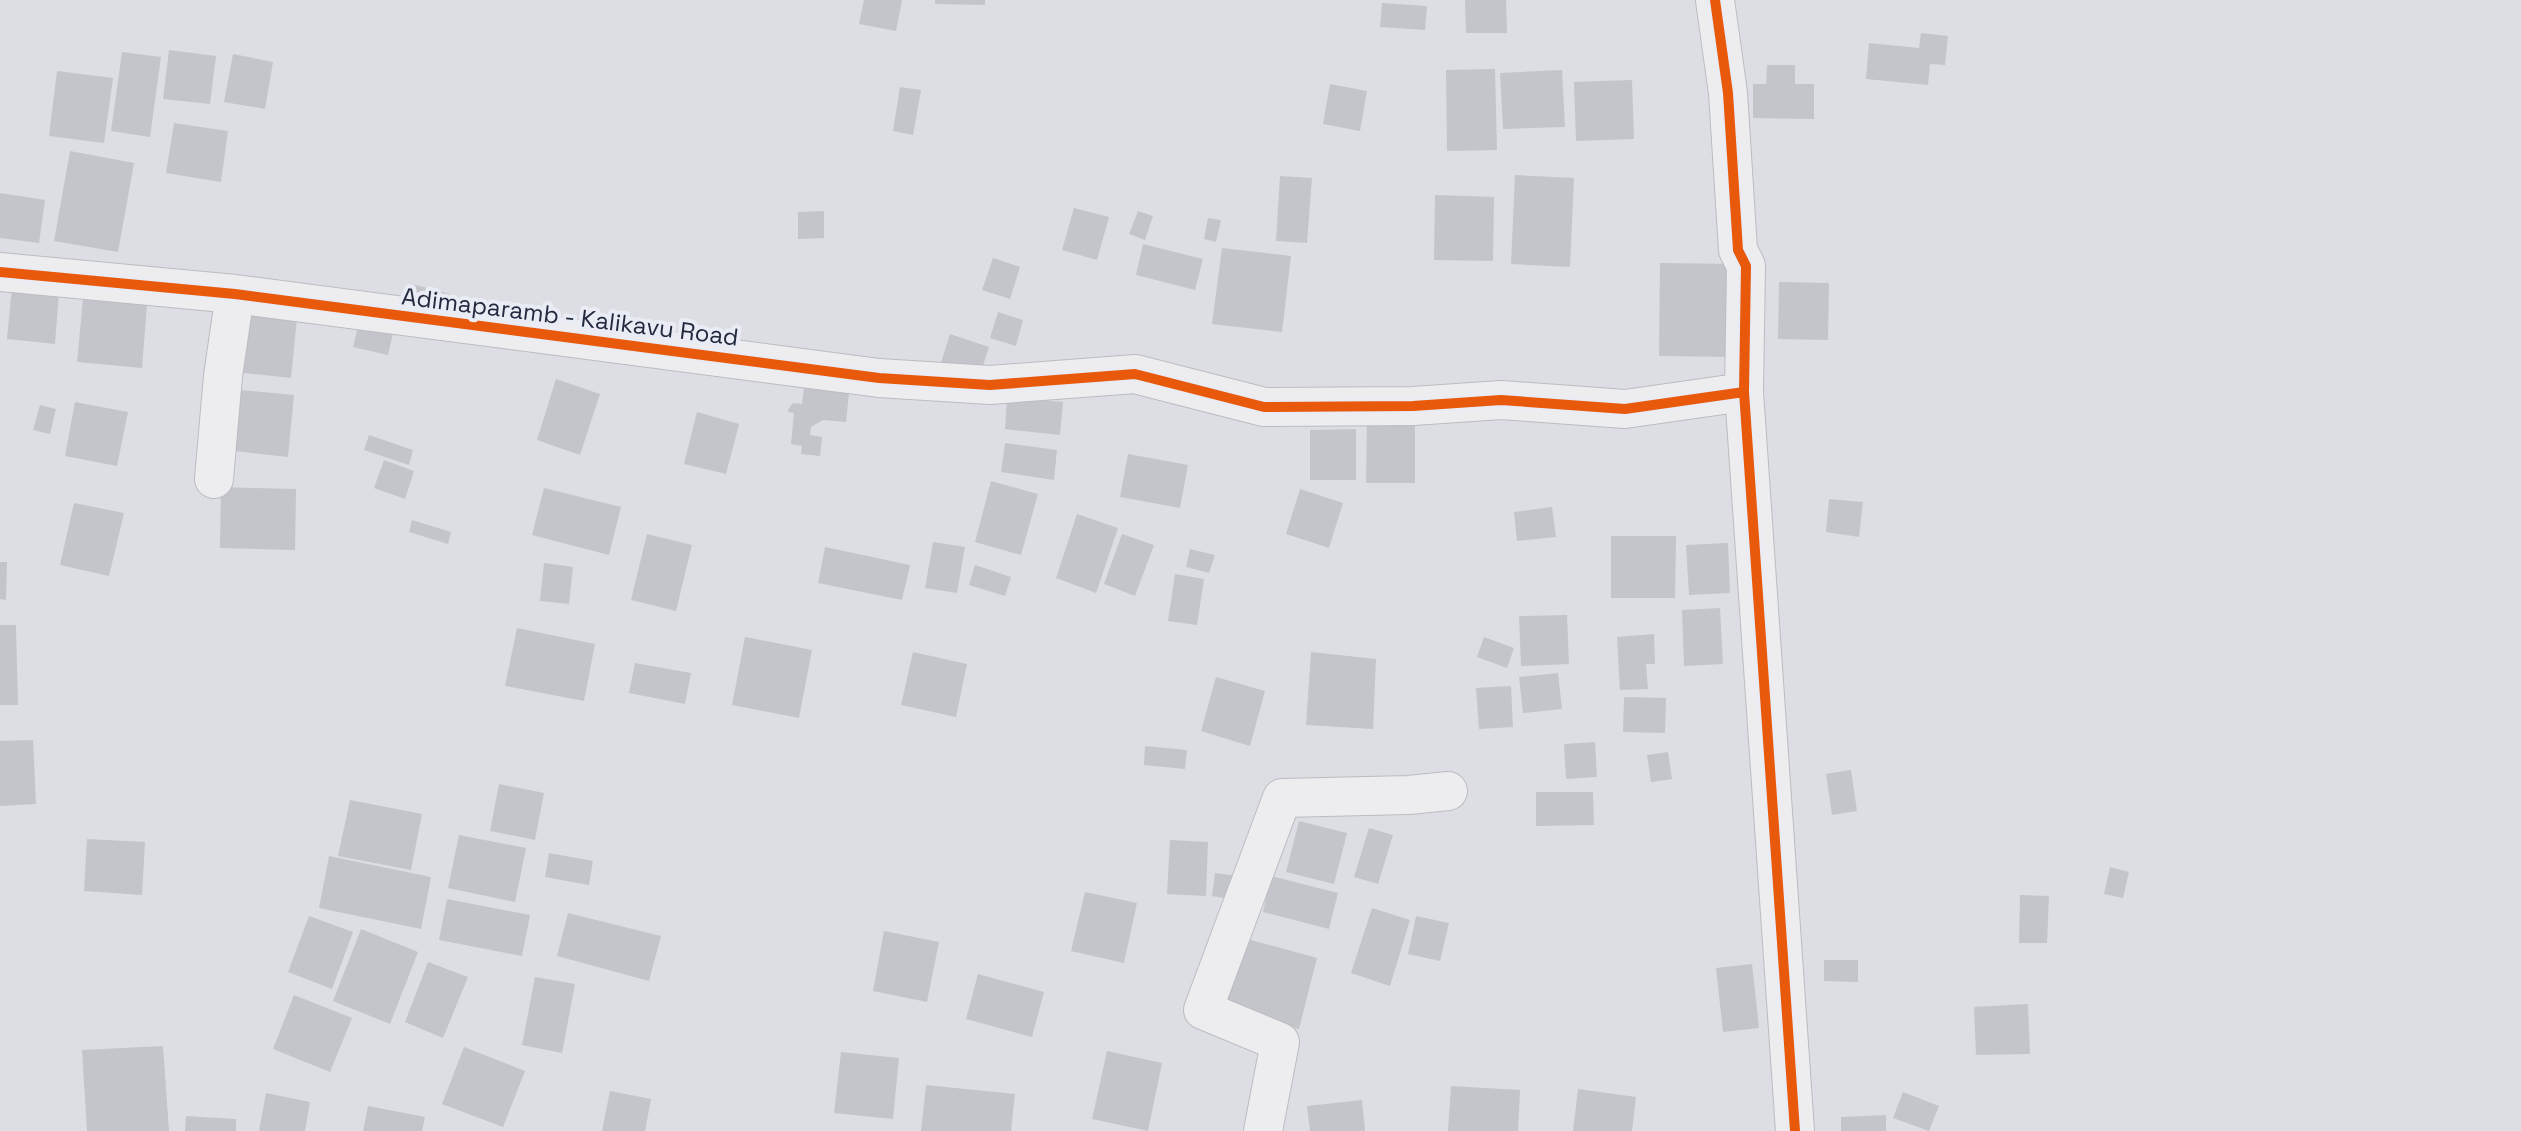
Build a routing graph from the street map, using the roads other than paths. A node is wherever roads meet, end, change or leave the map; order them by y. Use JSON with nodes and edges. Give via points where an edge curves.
{"nodes":[{"id":1,"x":1715,"y":0,"type":"edge"},
{"id":2,"x":0,"y":272,"type":"edge"},
{"id":3,"x":235,"y":294,"type":"junction"},
{"id":4,"x":1744,"y":392,"type":"junction"},
{"id":5,"x":214,"y":479,"type":"dead end"},
{"id":6,"x":1448,"y":791,"type":"dead end"},
{"id":7,"x":1263,"y":1131,"type":"edge"},
{"id":8,"x":1795,"y":1131,"type":"edge"}],
"edges":[{"from":1,"to":4,"type":"street","via":[[1728,93],[1738,250],[1746,266]]},
{"from":2,"to":3,"type":"street","name":"Adimaparamb - Kalikavu Road"},
{"from":3,"to":4,"type":"street","name":"Adimaparamb - Kalikavu Road","via":[[879,378],[990,385],[1135,374],[1264,407],[1501,400],[1625,409]]},
{"from":3,"to":5,"type":"street"},
{"from":4,"to":8,"type":"street"},
{"from":6,"to":7,"type":"street","via":[[1282,798],[1203,1010],[1280,1042]]}]}
